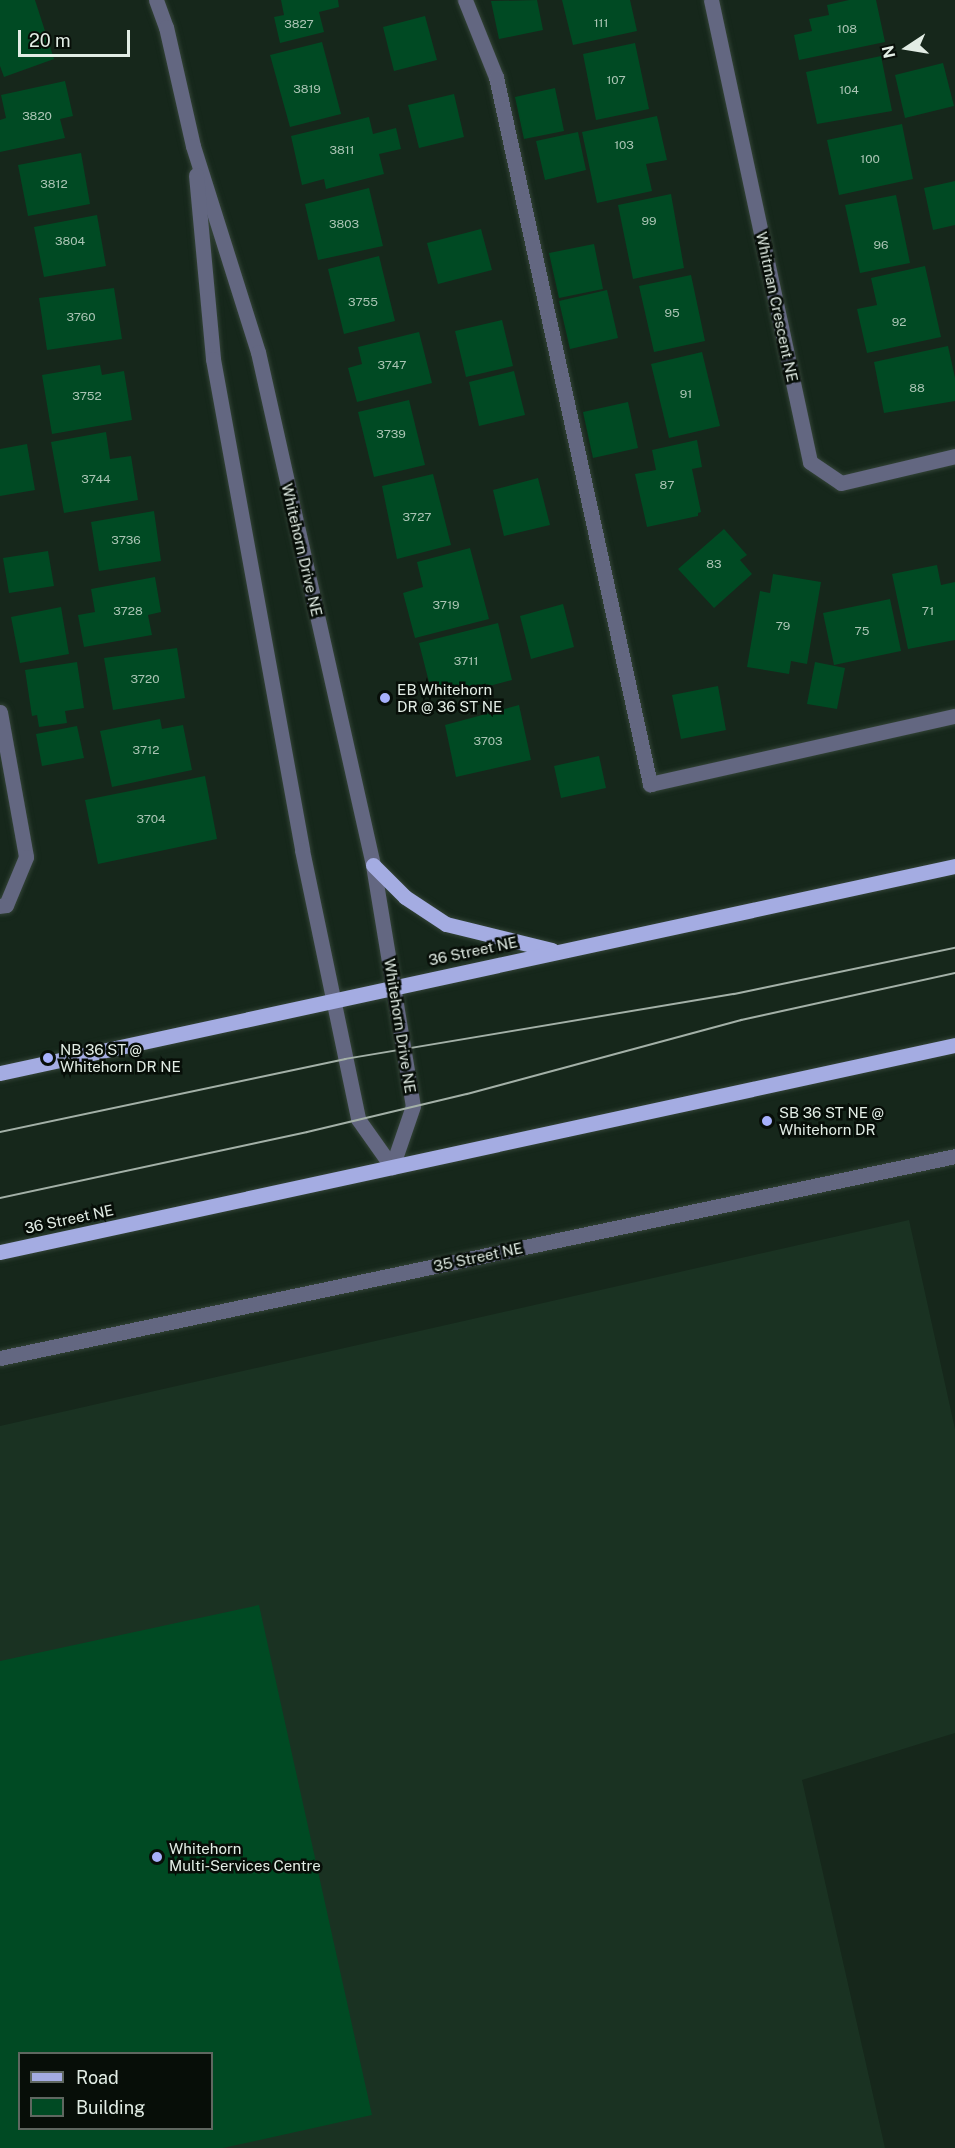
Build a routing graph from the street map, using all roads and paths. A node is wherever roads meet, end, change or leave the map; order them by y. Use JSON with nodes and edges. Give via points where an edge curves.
{"nodes":[{"id":1,"x":156,"y":0,"type":"edge"},
{"id":2,"x":465,"y":0,"type":"edge"},
{"id":3,"x":711,"y":0,"type":"edge"},
{"id":4,"x":193,"y":146,"type":"junction"},
{"id":5,"x":955,"y":456,"type":"edge"},
{"id":6,"x":0,"y":712,"type":"edge"},
{"id":7,"x":955,"y":716,"type":"edge"},
{"id":8,"x":373,"y":865,"type":"junction"},
{"id":9,"x":955,"y":866,"type":"edge"},
{"id":10,"x":0,"y":906,"type":"edge"},
{"id":11,"x":555,"y":951,"type":"junction"},
{"id":12,"x":395,"y":986,"type":"junction"},
{"id":13,"x":333,"y":1000,"type":"junction"},
{"id":14,"x":955,"y":1045,"type":"edge"},
{"id":15,"x":0,"y":1073,"type":"edge"},
{"id":16,"x":955,"y":1156,"type":"edge"},
{"id":17,"x":392,"y":1167,"type":"junction"},
{"id":18,"x":0,"y":1252,"type":"edge"},
{"id":19,"x":0,"y":1358,"type":"edge"}],
"edges":[{"from":1,"to":4,"type":"street","name":"Whitehorn Drive NE","via":[[166,27]]},
{"from":2,"to":7,"type":"street","via":[[496,77],[650,784]]},
{"from":3,"to":5,"type":"street","name":"Whitman Crescent NE","via":[[810,462],[842,483]]},
{"from":4,"to":8,"type":"street","name":"Whitehorn Drive NE","via":[[258,352]]},
{"from":4,"to":13,"type":"street","name":"Whitehorn Drive NE","via":[[213,359]]},
{"from":6,"to":10,"type":"street","via":[[26,857],[6,905]]},
{"from":8,"to":11,"type":"main road","via":[[405,897],[446,924]]},
{"from":8,"to":12,"type":"street","name":"Whitehorn Drive NE"},
{"from":9,"to":11,"type":"main road","name":"36 Street NE"},
{"from":11,"to":12,"type":"main road","name":"36 Street NE"},
{"from":12,"to":13,"type":"main road","name":"36 Street NE"},
{"from":12,"to":17,"type":"street","name":"Whitehorn Drive NE","via":[[413,1106]]},
{"from":13,"to":15,"type":"main road","name":"36 Street NE"},
{"from":13,"to":17,"type":"street","name":"Whitehorn Drive NE","via":[[358,1119]]},
{"from":14,"to":17,"type":"main road","name":"36 Street NE"},
{"from":16,"to":19,"type":"street","name":"35 Street NE"},
{"from":17,"to":18,"type":"main road","name":"36 Street NE"}]}
